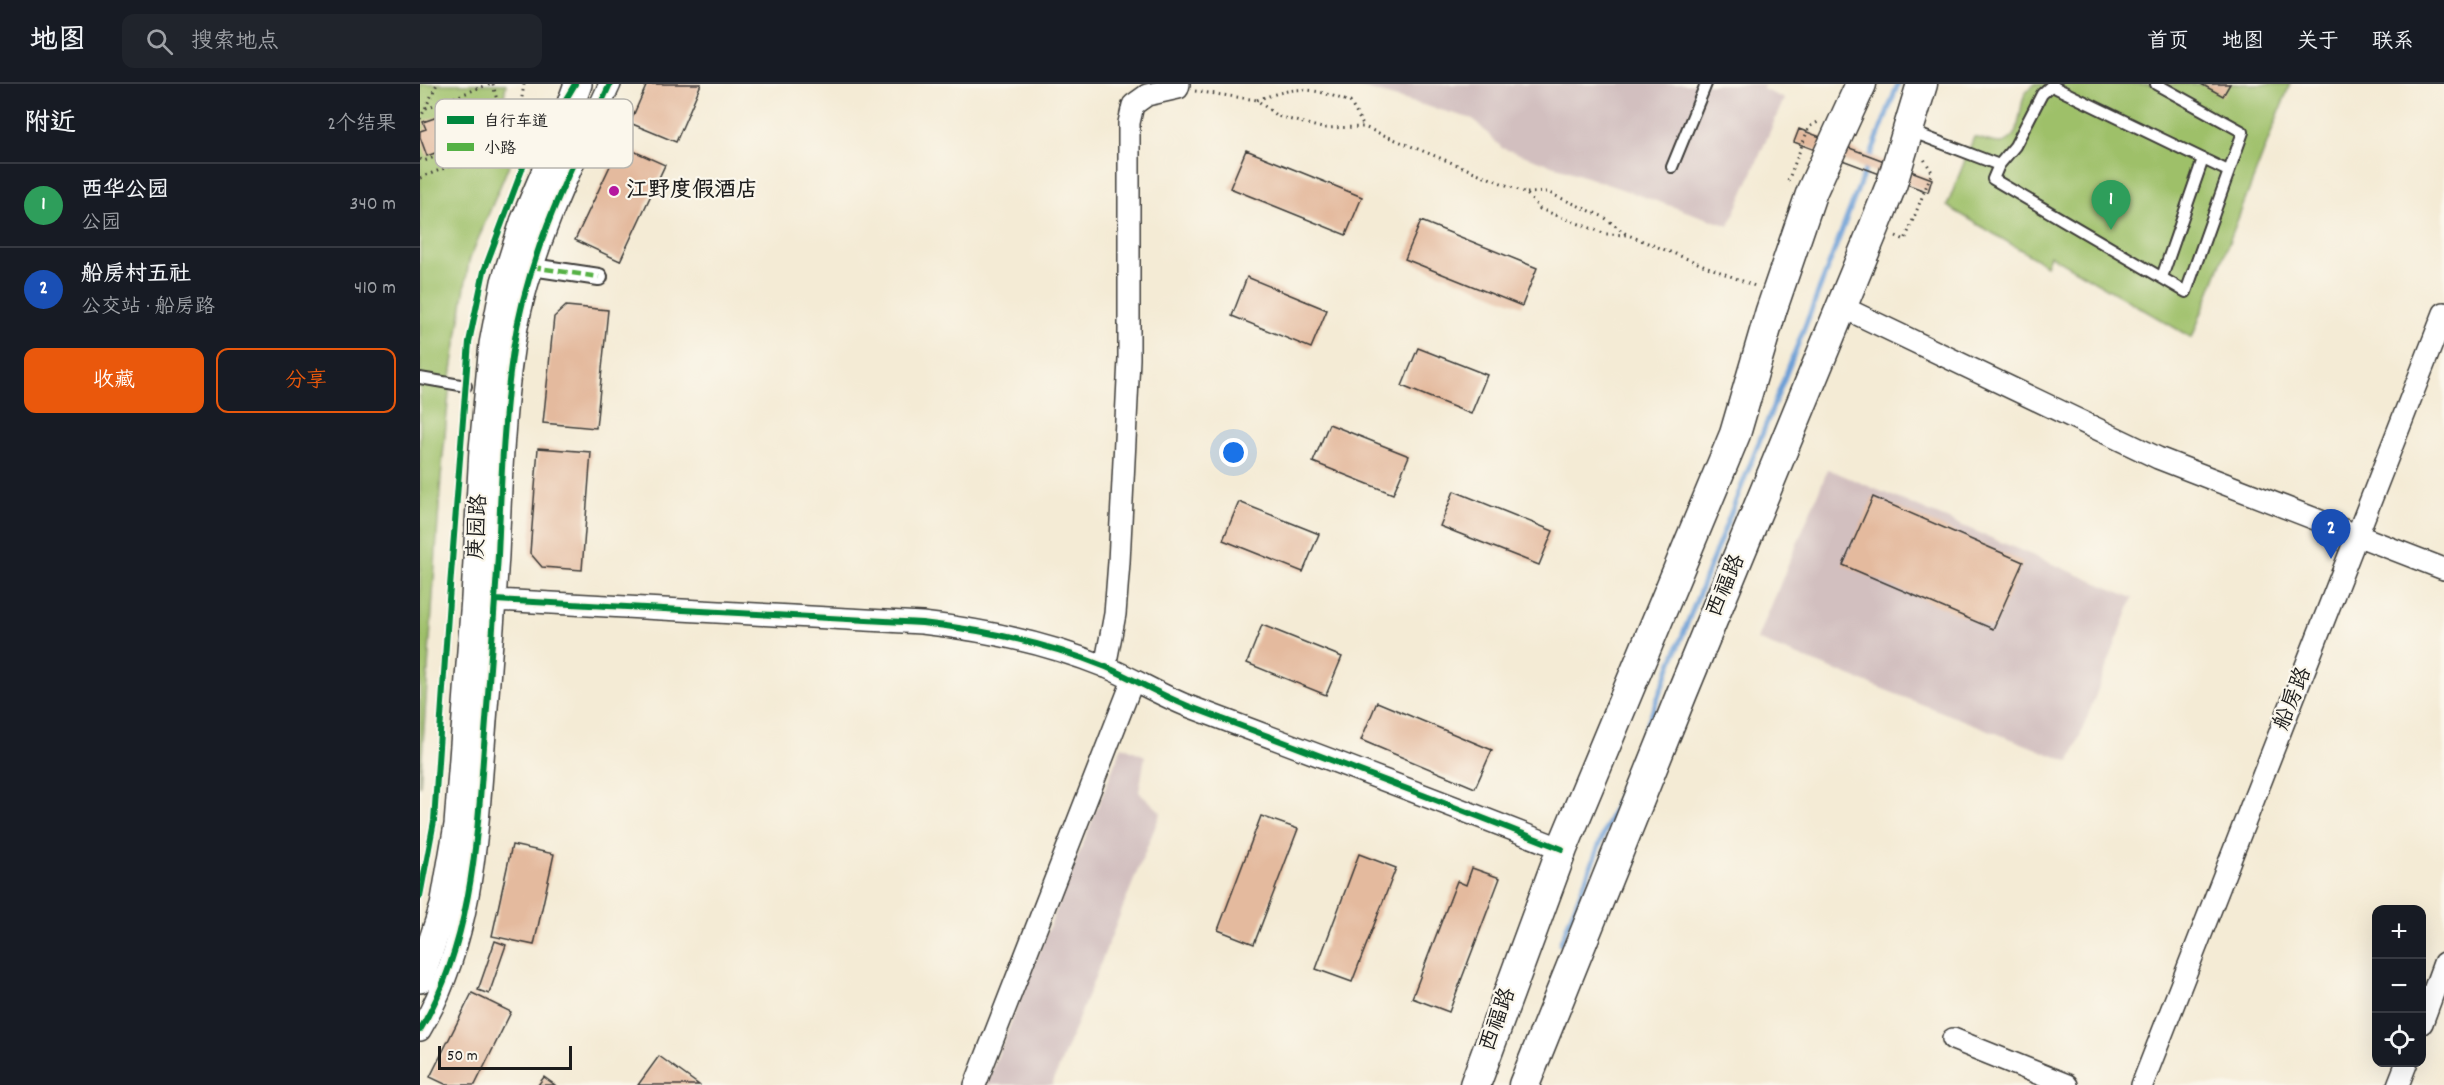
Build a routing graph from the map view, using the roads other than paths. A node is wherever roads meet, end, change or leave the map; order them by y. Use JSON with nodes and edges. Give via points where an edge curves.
{"nodes":[{"id":1,"x":578,"y":84,"type":"edge"},
{"id":2,"x":610,"y":84,"type":"edge"},
{"id":3,"x":1706,"y":84,"type":"edge"},
{"id":4,"x":1861,"y":84,"type":"edge"},
{"id":5,"x":1922,"y":84,"type":"edge"},
{"id":6,"x":2156,"y":84,"type":"edge"},
{"id":7,"x":2053,"y":85,"type":"edge"},
{"id":8,"x":1179,"y":86,"type":"edge"},
{"id":9,"x":573,"y":99,"type":"edge"},
{"id":10,"x":603,"y":99,"type":"edge"},
{"id":11,"x":1907,"y":130,"type":"junction"},
{"id":12,"x":2203,"y":159,"type":"junction"},
{"id":13,"x":1999,"y":165,"type":"junction"},
{"id":14,"x":1671,"y":166,"type":"dead end"},
{"id":15,"x":547,"y":168,"type":"edge"},
{"id":16,"x":572,"y":168,"type":"edge"},
{"id":17,"x":2228,"y":171,"type":"junction"},
{"id":18,"x":532,"y":267,"type":"junction"},
{"id":19,"x":599,"y":277,"type":"dead end"},
{"id":20,"x":2162,"y":277,"type":"junction"},
{"id":21,"x":1840,"y":306,"type":"junction"},
{"id":22,"x":2444,"y":313,"type":"edge"},
{"id":23,"x":420,"y":378,"type":"edge"},
{"id":24,"x":466,"y":386,"type":"dead end"},
{"id":25,"x":2358,"y":537,"type":"junction"},
{"id":26,"x":2444,"y":569,"type":"edge"},
{"id":27,"x":495,"y":600,"type":"junction"},
{"id":28,"x":1104,"y":667,"type":"junction"},
{"id":29,"x":1133,"y":680,"type":"junction"},
{"id":30,"x":1562,"y":849,"type":"junction"},
{"id":31,"x":2444,"y":963,"type":"edge"},
{"id":32,"x":420,"y":979,"type":"edge"},
{"id":33,"x":2425,"y":1013,"type":"edge"},
{"id":34,"x":420,"y":1030,"type":"edge"},
{"id":35,"x":1953,"y":1039,"type":"dead end"},
{"id":36,"x":2405,"y":1067,"type":"edge"},
{"id":37,"x":975,"y":1085,"type":"edge"},
{"id":38,"x":1475,"y":1085,"type":"edge"},
{"id":39,"x":1524,"y":1085,"type":"edge"},
{"id":40,"x":2067,"y":1085,"type":"edge"},
{"id":41,"x":2142,"y":1085,"type":"edge"},
{"id":42,"x":2398,"y":1085,"type":"edge"}],
"edges":[{"from":1,"to":9,"type":"street","name":"庚园路"},
{"from":2,"to":10,"type":"street"},
{"from":3,"to":14,"type":"lane"},
{"from":4,"to":30,"type":"main road","name":"西福路","via":[[1812,191],[1735,434]]},
{"from":5,"to":11,"type":"main road","name":"西福路"},
{"from":6,"to":17,"type":"lane","via":[[2243,132]]},
{"from":7,"to":12,"type":"lane"},
{"from":7,"to":13,"type":"lane","via":[[2042,94],[2015,146]]},
{"from":8,"to":28,"type":"street","via":[[1147,95],[1133,105],[1130,123],[1129,359],[1115,614]]},
{"from":11,"to":13,"type":"lane"},
{"from":11,"to":21,"type":"main road","name":"西福路","via":[[1892,183]]},
{"from":12,"to":17,"type":"lane"},
{"from":12,"to":20,"type":"lane"},
{"from":13,"to":20,"type":"lane","via":[[1993,179]]},
{"from":15,"to":32,"type":"street","name":"庚园路","via":[[505,282],[493,344],[458,825],[444,906]]},
{"from":16,"to":18,"type":"street","via":[[543,231]]},
{"from":17,"to":20,"type":"lane","via":[[2186,292]]},
{"from":18,"to":19,"type":"street"},
{"from":18,"to":27,"type":"street","via":[[513,350]]},
{"from":21,"to":25,"type":"street","via":[[2158,458]]},
{"from":21,"to":39,"type":"main road","name":"西福路"},
{"from":22,"to":25,"type":"street","name":"船房路"},
{"from":23,"to":24,"type":"lane"},
{"from":25,"to":26,"type":"street"},
{"from":25,"to":41,"type":"street","name":"船房路"},
{"from":27,"to":28,"type":"street","via":[[969,628],[1018,638]]},
{"from":27,"to":34,"type":"street","via":[[473,872],[456,942]]},
{"from":28,"to":29,"type":"street"},
{"from":29,"to":30,"type":"street","via":[[1159,695]]},
{"from":29,"to":37,"type":"street"},
{"from":30,"to":38,"type":"main road","name":"西福路"},
{"from":31,"to":33,"type":"street"},
{"from":35,"to":40,"type":"street"},
{"from":36,"to":42,"type":"street"}]}
